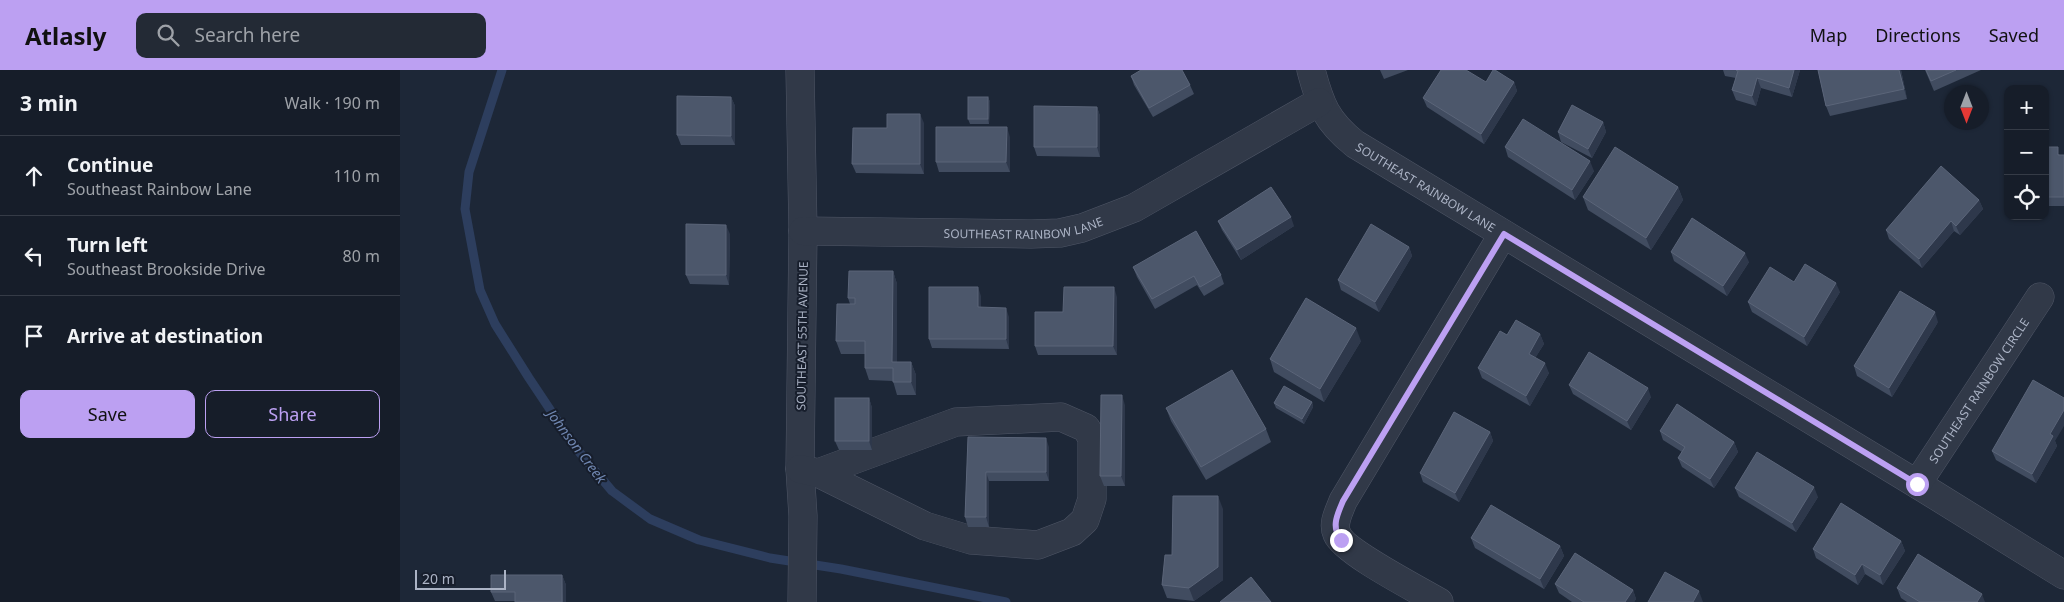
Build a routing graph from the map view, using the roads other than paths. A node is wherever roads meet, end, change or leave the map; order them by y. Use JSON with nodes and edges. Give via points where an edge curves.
{"nodes":[{"id":1,"x":800,"y":70,"type":"edge"},
{"id":2,"x":1311,"y":70,"type":"edge"},
{"id":3,"x":1320,"y":102,"type":"junction"},
{"id":4,"x":803,"y":231,"type":"junction"},
{"id":5,"x":1504,"y":234,"type":"junction"},
{"id":6,"x":2040,"y":297,"type":"dead end"},
{"id":7,"x":809,"y":471,"type":"junction"},
{"id":8,"x":1917,"y":484,"type":"junction"},
{"id":9,"x":2064,"y":575,"type":"edge"},
{"id":10,"x":803,"y":594,"type":"edge"},
{"id":11,"x":1439,"y":602,"type":"edge"}],
"edges":[{"from":1,"to":4,"type":"street","name":"SOUTHEAST 55TH AVENUE"},
{"from":2,"to":3,"type":"street"},
{"from":3,"to":4,"type":"street","name":"SOUTHEAST RAINBOW LANE","via":[[1134,208],[1082,228],[1031,234]]},
{"from":3,"to":5,"type":"street","name":"SOUTHEAST RAINBOW LANE","via":[[1335,126],[1355,144]]},
{"from":4,"to":7,"type":"street","name":"SOUTHEAST 55TH AVENUE"},
{"from":5,"to":8,"type":"street","name":"SOUTHEAST RAINBOW LANE"},
{"from":5,"to":11,"type":"street","via":[[1343,501],[1336,521],[1337,536],[1354,551]]},
{"from":6,"to":8,"type":"street","name":"SOUTHEAST RAINBOW CIRCLE"},
{"from":7,"to":7,"type":"street","via":[[956,422],[1061,417],[1086,428],[1092,438],[1092,499],[1085,520],[1072,532],[1038,544],[971,540],[925,526]]},
{"from":7,"to":10,"type":"street","name":"SOUTHEAST 55TH AVENUE","via":[[803,516]]},
{"from":8,"to":9,"type":"street","name":"SOUTHEAST RAINBOW LANE"}]}
